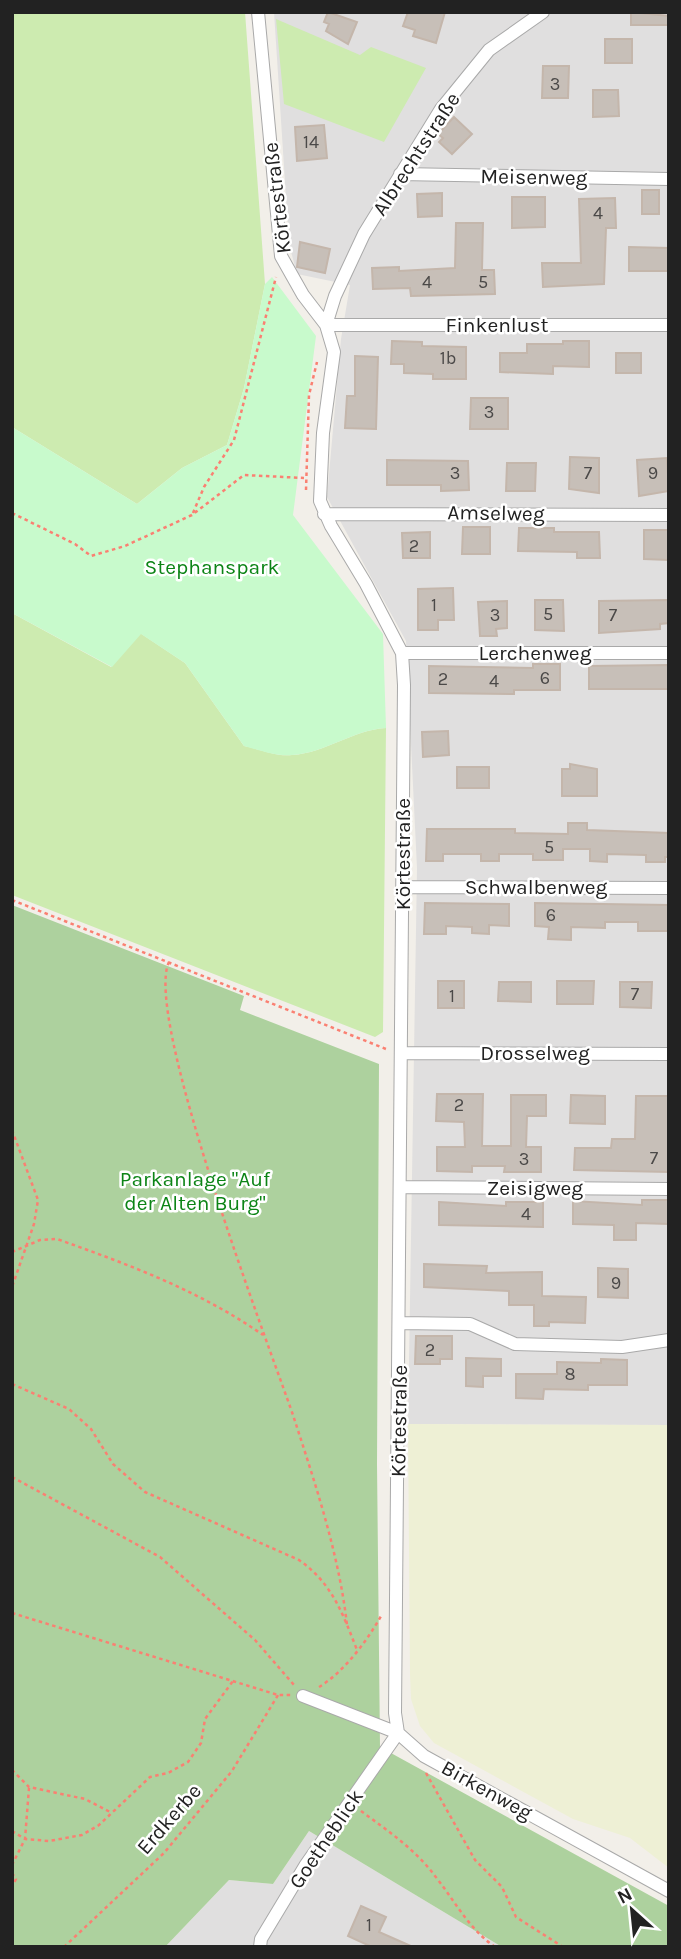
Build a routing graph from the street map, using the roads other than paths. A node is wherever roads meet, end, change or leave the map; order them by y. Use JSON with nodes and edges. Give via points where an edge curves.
{"nodes":[{"id":1,"x":258,"y":12,"type":"edge"},
{"id":2,"x":544,"y":12,"type":"edge"},
{"id":3,"x":400,"y":174,"type":"junction"},
{"id":4,"x":669,"y":179,"type":"edge"},
{"id":5,"x":326,"y":325,"type":"junction"},
{"id":6,"x":669,"y":325,"type":"edge"},
{"id":7,"x":324,"y":514,"type":"junction"},
{"id":8,"x":669,"y":515,"type":"edge"},
{"id":9,"x":402,"y":653,"type":"junction"},
{"id":10,"x":669,"y":653,"type":"edge"},
{"id":11,"x":402,"y":887,"type":"junction"},
{"id":12,"x":669,"y":888,"type":"edge"},
{"id":13,"x":402,"y":1053,"type":"junction"},
{"id":14,"x":669,"y":1054,"type":"edge"},
{"id":15,"x":401,"y":1187,"type":"junction"},
{"id":16,"x":669,"y":1189,"type":"edge"},
{"id":17,"x":401,"y":1323,"type":"junction"},
{"id":18,"x":669,"y":1340,"type":"edge"},
{"id":19,"x":303,"y":1696,"type":"road end"},
{"id":20,"x":398,"y":1733,"type":"junction"},
{"id":21,"x":669,"y":1891,"type":"edge"},
{"id":22,"x":260,"y":1947,"type":"edge"}],
"edges":[{"from":1,"to":5,"type":"street","name":"Körtestraße","via":[[281,257]]},
{"from":2,"to":3,"type":"street","name":"Albrechtstraße","via":[[489,50],[441,109]]},
{"from":3,"to":4,"type":"street","name":"Meisenweg"},
{"from":3,"to":5,"type":"street","name":"Albrechtstraße","via":[[364,234]]},
{"from":5,"to":6,"type":"street","name":"Finkenlust"},
{"from":5,"to":7,"type":"street","name":"Körtestraße","via":[[334,352],[320,482]]},
{"from":7,"to":8,"type":"street","name":"Amselweg"},
{"from":7,"to":9,"type":"street","name":"Körtestraße"},
{"from":9,"to":10,"type":"street","name":"Lerchenweg"},
{"from":9,"to":11,"type":"street","name":"Körtestraße"},
{"from":11,"to":12,"type":"street","name":"Schwalbenweg"},
{"from":11,"to":13,"type":"street","name":"Körtestraße"},
{"from":13,"to":14,"type":"street","name":"Drosselweg"},
{"from":13,"to":15,"type":"street","name":"Körtestraße"},
{"from":15,"to":16,"type":"street","name":"Zeisigweg"},
{"from":15,"to":17,"type":"street","name":"Körtestraße"},
{"from":17,"to":18,"type":"street","via":[[470,1324],[515,1345],[622,1347]]},
{"from":17,"to":20,"type":"street","name":"Körtestraße"},
{"from":19,"to":20,"type":"street","name":"Birkenweg"},
{"from":20,"to":21,"type":"street","name":"Birkenweg","via":[[424,1756]]},
{"from":20,"to":22,"type":"street","name":"Goetheblick","via":[[305,1866]]}]}
